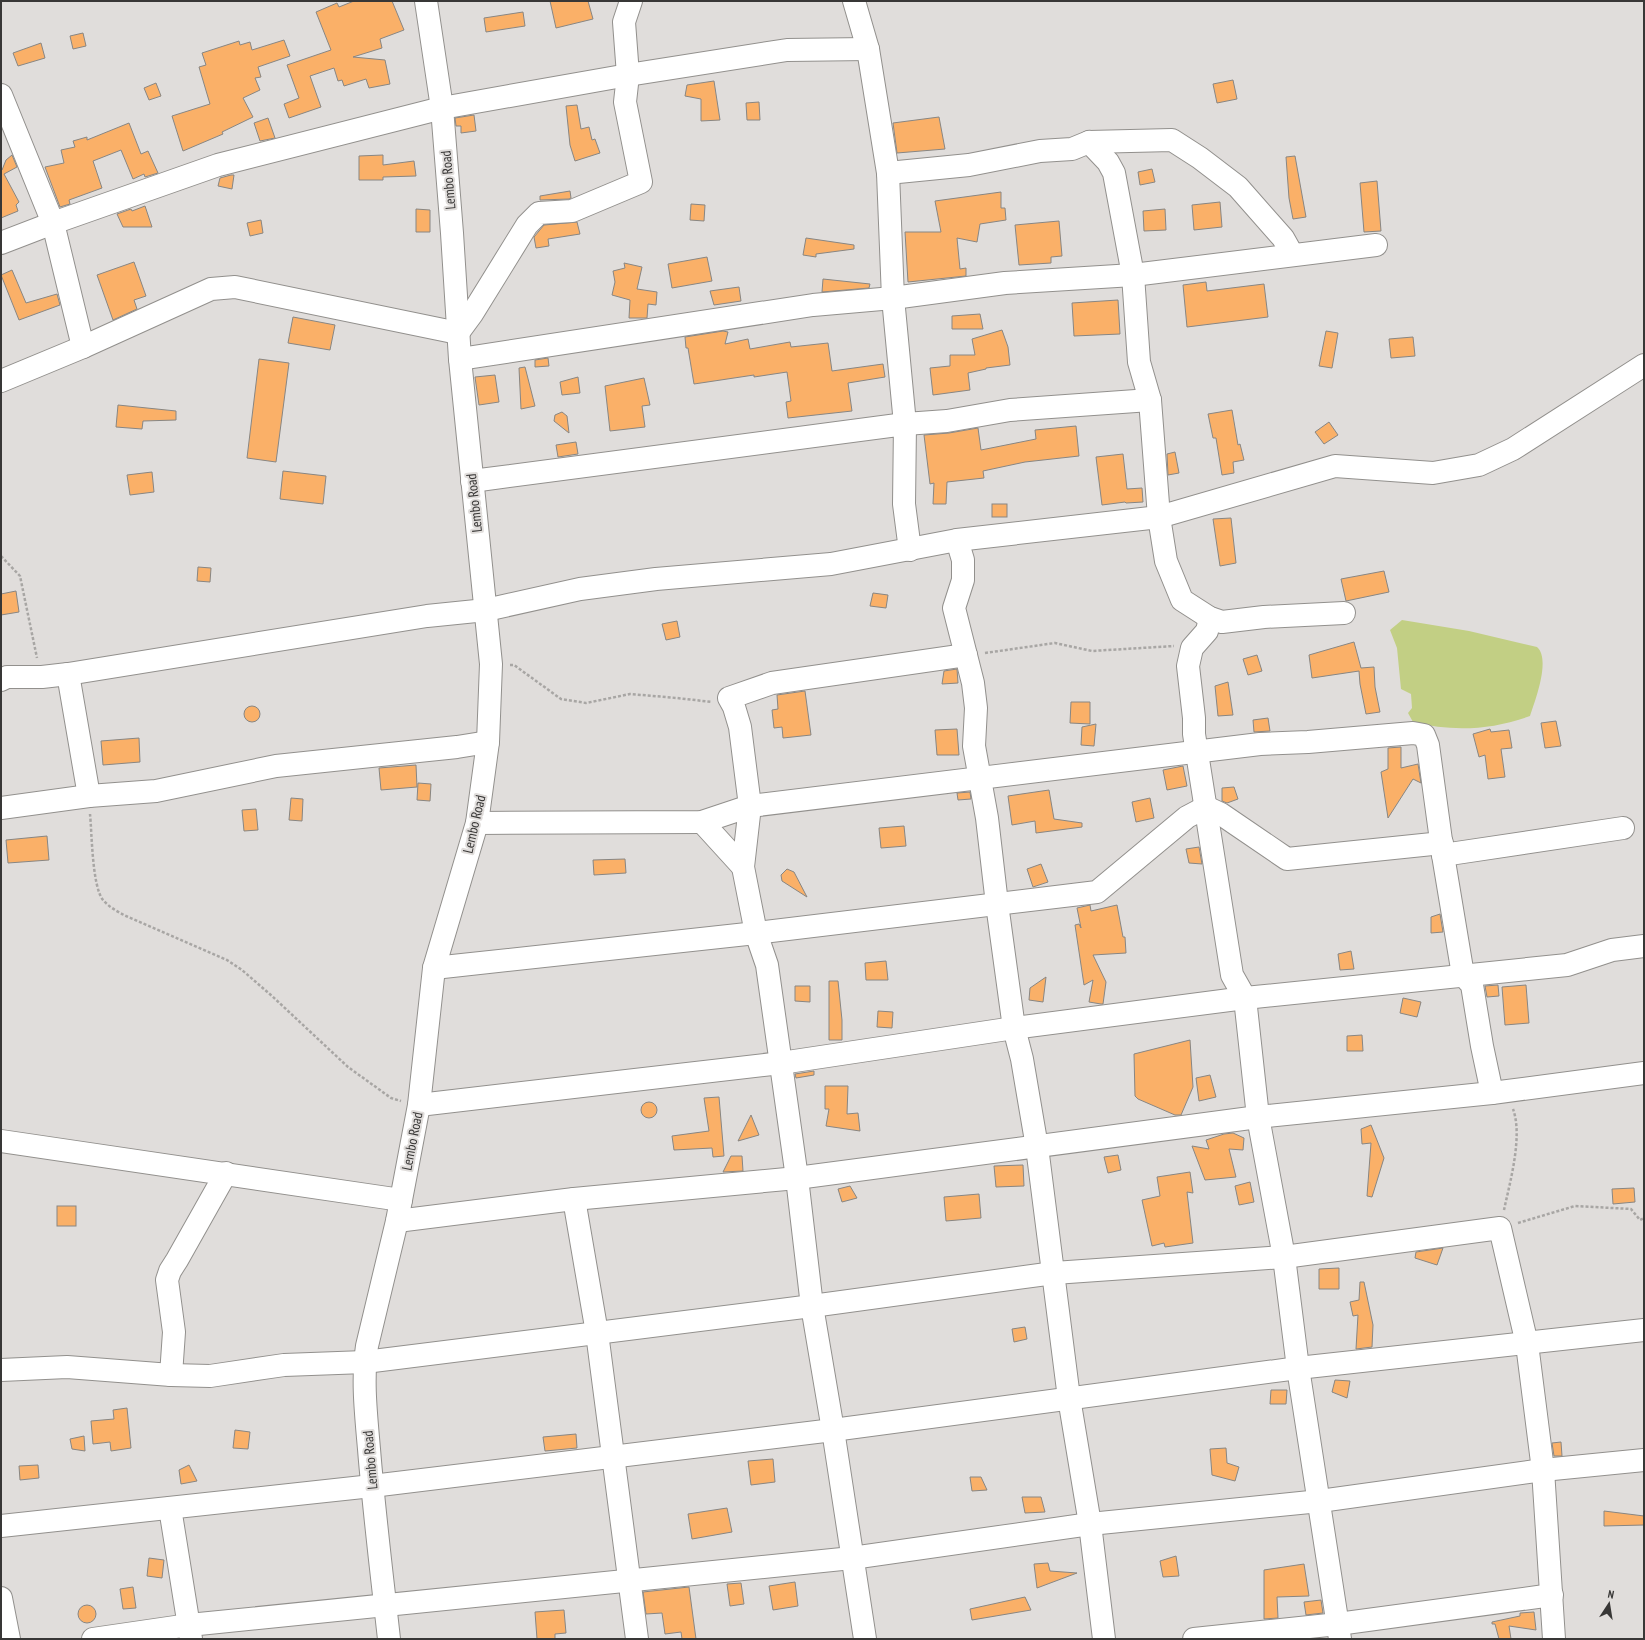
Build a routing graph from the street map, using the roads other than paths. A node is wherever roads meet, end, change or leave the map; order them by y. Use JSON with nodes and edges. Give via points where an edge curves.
{"nodes":[{"id":1,"x":426,"y":1,"type":"edge"},
{"id":2,"x":613,"y":1,"type":"edge"},
{"id":3,"x":630,"y":1,"type":"edge"},
{"id":4,"x":854,"y":1,"type":"edge"},
{"id":5,"x":624,"y":22,"type":"junction"},
{"id":6,"x":868,"y":49,"type":"junction"},
{"id":7,"x":628,"y":75,"type":"junction"},
{"id":8,"x":1,"y":95,"type":"edge"},
{"id":9,"x":442,"y":108,"type":"junction"},
{"id":10,"x":1089,"y":142,"type":"junction"},
{"id":11,"x":888,"y":173,"type":"junction"},
{"id":12,"x":53,"y":223,"type":"junction"},
{"id":13,"x":1,"y":243,"type":"edge"},
{"id":14,"x":1376,"y":245,"type":"dead end"},
{"id":15,"x":1292,"y":254,"type":"junction"},
{"id":16,"x":1133,"y":275,"type":"junction"},
{"id":17,"x":893,"y":298,"type":"junction"},
{"id":18,"x":458,"y":332,"type":"junction"},
{"id":19,"x":83,"y":347,"type":"junction"},
{"id":20,"x":460,"y":359,"type":"junction"},
{"id":21,"x":1644,"y":365,"type":"edge"},
{"id":22,"x":1,"y":381,"type":"edge"},
{"id":23,"x":1150,"y":400,"type":"junction"},
{"id":24,"x":905,"y":424,"type":"junction"},
{"id":25,"x":472,"y":481,"type":"junction"},
{"id":26,"x":1159,"y":517,"type":"junction"},
{"id":27,"x":957,"y":540,"type":"junction"},
{"id":28,"x":910,"y":550,"type":"junction"},
{"id":29,"x":486,"y":610,"type":"junction"},
{"id":30,"x":1344,"y":613,"type":"dead end"},
{"id":31,"x":1210,"y":618,"type":"junction"},
{"id":32,"x":966,"y":655,"type":"junction"},
{"id":33,"x":68,"y":674,"type":"junction"},
{"id":34,"x":1,"y":680,"type":"edge"},
{"id":35,"x":488,"y":742,"type":"junction"},
{"id":36,"x":1196,"y":752,"type":"junction"},
{"id":37,"x":980,"y":779,"type":"junction"},
{"id":38,"x":89,"y":796,"type":"junction"},
{"id":39,"x":750,"y":806,"type":"junction"},
{"id":40,"x":1206,"y":807,"type":"junction"},
{"id":41,"x":1,"y":808,"type":"edge"},
{"id":42,"x":702,"y":822,"type":"junction"},
{"id":43,"x":477,"y":823,"type":"junction"},
{"id":44,"x":1623,"y":828,"type":"dead end"},
{"id":45,"x":1442,"y":849,"type":"junction"},
{"id":46,"x":744,"y":867,"type":"junction"},
{"id":47,"x":997,"y":904,"type":"junction"},
{"id":48,"x":756,"y":933,"type":"junction"},
{"id":49,"x":1644,"y":946,"type":"edge"},
{"id":50,"x":434,"y":968,"type":"junction"},
{"id":51,"x":1463,"y":975,"type":"junction"},
{"id":52,"x":1245,"y":998,"type":"junction"},
{"id":53,"x":1014,"y":1028,"type":"junction"},
{"id":54,"x":781,"y":1063,"type":"junction"},
{"id":55,"x":1644,"y":1072,"type":"edge"},
{"id":56,"x":1499,"y":1092,"type":"junction"},
{"id":57,"x":419,"y":1105,"type":"junction"},
{"id":58,"x":1258,"y":1117,"type":"junction"},
{"id":59,"x":1,"y":1141,"type":"edge"},
{"id":60,"x":1037,"y":1147,"type":"junction"},
{"id":61,"x":226,"y":1173,"type":"junction"},
{"id":62,"x":797,"y":1178,"type":"junction"},
{"id":63,"x":574,"y":1199,"type":"junction"},
{"id":64,"x":401,"y":1200,"type":"junction"},
{"id":65,"x":397,"y":1221,"type":"junction"},
{"id":66,"x":1284,"y":1256,"type":"junction"},
{"id":67,"x":1054,"y":1274,"type":"junction"},
{"id":68,"x":812,"y":1306,"type":"junction"},
{"id":69,"x":1644,"y":1330,"type":"edge"},
{"id":70,"x":597,"y":1333,"type":"junction"},
{"id":71,"x":1527,"y":1344,"type":"junction"},
{"id":72,"x":365,"y":1362,"type":"junction"},
{"id":73,"x":1298,"y":1368,"type":"junction"},
{"id":74,"x":1,"y":1370,"type":"edge"},
{"id":75,"x":171,"y":1375,"type":"junction"},
{"id":76,"x":1069,"y":1398,"type":"junction"},
{"id":77,"x":833,"y":1430,"type":"junction"},
{"id":78,"x":613,"y":1456,"type":"junction"},
{"id":79,"x":1644,"y":1460,"type":"edge"},
{"id":80,"x":1543,"y":1470,"type":"junction"},
{"id":81,"x":372,"y":1486,"type":"junction"},
{"id":82,"x":1320,"y":1501,"type":"junction"},
{"id":83,"x":170,"y":1508,"type":"junction"},
{"id":84,"x":1090,"y":1524,"type":"junction"},
{"id":85,"x":1,"y":1526,"type":"edge"},
{"id":86,"x":852,"y":1558,"type":"junction"},
{"id":87,"x":630,"y":1581,"type":"junction"},
{"id":88,"x":1552,"y":1595,"type":"junction"},
{"id":89,"x":385,"y":1605,"type":"junction"},
{"id":90,"x":2,"y":1610,"type":"edge"},
{"id":91,"x":1339,"y":1631,"type":"edge"},
{"id":92,"x":190,"y":1632,"type":"edge"},
{"id":93,"x":9,"y":1639,"type":"edge"},
{"id":94,"x":93,"y":1639,"type":"edge"},
{"id":95,"x":388,"y":1639,"type":"edge"},
{"id":96,"x":636,"y":1639,"type":"edge"},
{"id":97,"x":865,"y":1639,"type":"edge"},
{"id":98,"x":1104,"y":1639,"type":"edge"},
{"id":99,"x":1194,"y":1639,"type":"edge"},
{"id":100,"x":1554,"y":1639,"type":"edge"}],
"edges":[{"from":1,"to":9,"type":"street","name":"Lembo Road"},
{"from":2,"to":5,"type":"street"},
{"from":3,"to":5,"type":"street"},
{"from":4,"to":6,"type":"street"},
{"from":5,"to":7,"type":"street"},
{"from":6,"to":7,"type":"street","via":[[787,50]]},
{"from":6,"to":11,"type":"street"},
{"from":7,"to":9,"type":"street"},
{"from":7,"to":18,"type":"street","via":[[625,102],[641,182],[572,211],[539,213],[527,225],[472,314]]},
{"from":8,"to":12,"type":"street"},
{"from":9,"to":12,"type":"street","via":[[218,165]]},
{"from":9,"to":18,"type":"street","name":"Lembo Road"},
{"from":10,"to":11,"type":"street","via":[[1072,149],[1040,151],[969,164]]},
{"from":10,"to":15,"type":"street","via":[[1172,140],[1238,188],[1283,238]]},
{"from":10,"to":16,"type":"street","via":[[1108,162],[1114,173]]},
{"from":11,"to":17,"type":"street"},
{"from":12,"to":13,"type":"street"},
{"from":12,"to":19,"type":"street"},
{"from":14,"to":15,"type":"street"},
{"from":15,"to":16,"type":"street"},
{"from":16,"to":17,"type":"street","via":[[1005,283]]},
{"from":16,"to":23,"type":"street","via":[[1139,362]]},
{"from":17,"to":20,"type":"street","via":[[813,305]]},
{"from":17,"to":24,"type":"street"},
{"from":18,"to":19,"type":"street","via":[[235,287],[211,289]]},
{"from":18,"to":20,"type":"street","name":"Lembo Road"},
{"from":19,"to":22,"type":"street"},
{"from":20,"to":25,"type":"street","name":"Lembo Road"},
{"from":21,"to":26,"type":"street","via":[[1513,449],[1479,465],[1433,473],[1335,466]]},
{"from":23,"to":24,"type":"street","via":[[1010,410],[947,421]]},
{"from":23,"to":26,"type":"street"},
{"from":24,"to":25,"type":"street"},
{"from":24,"to":28,"type":"street","via":[[904,504]]},
{"from":25,"to":29,"type":"street","name":"Lembo Road"},
{"from":26,"to":27,"type":"street"},
{"from":26,"to":31,"type":"street","via":[[1166,561],[1182,600]]},
{"from":27,"to":28,"type":"street"},
{"from":27,"to":32,"type":"street","via":[[963,560],[963,580],[954,608]]},
{"from":28,"to":29,"type":"street","via":[[831,564],[656,579],[580,589]]},
{"from":29,"to":33,"type":"street","via":[[427,616]]},
{"from":29,"to":35,"type":"street","name":"Lembo Road","via":[[491,664]]},
{"from":30,"to":31,"type":"street","via":[[1222,622]]},
{"from":31,"to":36,"type":"street","via":[[1207,631],[1192,648],[1188,666]]},
{"from":32,"to":37,"type":"street","via":[[976,708],[974,746]]},
{"from":32,"to":39,"type":"street","via":[[772,683],[729,698],[740,727]]},
{"from":33,"to":34,"type":"street","via":[[7,677]]},
{"from":33,"to":38,"type":"street"},
{"from":35,"to":38,"type":"street","via":[[276,766],[156,791]]},
{"from":35,"to":43,"type":"street","name":"Lembo Road"},
{"from":36,"to":37,"type":"street"},
{"from":36,"to":40,"type":"street"},
{"from":36,"to":45,"type":"street","via":[[1260,744],[1413,733],[1424,735],[1428,745]]},
{"from":37,"to":39,"type":"street"},
{"from":37,"to":47,"type":"street"},
{"from":38,"to":41,"type":"street"},
{"from":39,"to":42,"type":"street"},
{"from":39,"to":46,"type":"street"},
{"from":40,"to":45,"type":"street","via":[[1221,814],[1287,859]]},
{"from":40,"to":47,"type":"street","via":[[1187,817],[1097,892]]},
{"from":40,"to":52,"type":"street","via":[[1232,976]]},
{"from":42,"to":43,"type":"street"},
{"from":42,"to":46,"type":"street"},
{"from":43,"to":50,"type":"street","name":"Lembo Road"},
{"from":44,"to":45,"type":"street"},
{"from":45,"to":51,"type":"street"},
{"from":46,"to":48,"type":"street"},
{"from":47,"to":48,"type":"street"},
{"from":47,"to":53,"type":"street"},
{"from":48,"to":50,"type":"street"},
{"from":48,"to":54,"type":"street","via":[[767,965]]},
{"from":49,"to":51,"type":"street","via":[[1612,950],[1567,965]]},
{"from":50,"to":57,"type":"street","name":"Lembo Road"},
{"from":51,"to":52,"type":"street"},
{"from":51,"to":56,"type":"street","via":[[1472,985],[1482,1046]]},
{"from":52,"to":53,"type":"street"},
{"from":52,"to":58,"type":"street"},
{"from":53,"to":54,"type":"street"},
{"from":53,"to":60,"type":"street"},
{"from":54,"to":57,"type":"street"},
{"from":54,"to":62,"type":"street"},
{"from":55,"to":56,"type":"street"},
{"from":56,"to":58,"type":"street"},
{"from":57,"to":64,"type":"street","name":"Lembo Road"},
{"from":58,"to":60,"type":"street"},
{"from":58,"to":66,"type":"street"},
{"from":59,"to":61,"type":"street"},
{"from":60,"to":62,"type":"street"},
{"from":60,"to":67,"type":"street"},
{"from":61,"to":64,"type":"street"},
{"from":61,"to":75,"type":"street","via":[[167,1280],[174,1332]]},
{"from":62,"to":63,"type":"street"},
{"from":62,"to":68,"type":"street"},
{"from":63,"to":65,"type":"street"},
{"from":63,"to":70,"type":"street"},
{"from":64,"to":65,"type":"street","name":"Lembo Road"},
{"from":65,"to":72,"type":"street","name":"Lembo Road"},
{"from":66,"to":67,"type":"street"},
{"from":66,"to":71,"type":"street","via":[[1500,1228]]},
{"from":66,"to":73,"type":"street"},
{"from":67,"to":68,"type":"street"},
{"from":67,"to":76,"type":"street"},
{"from":68,"to":70,"type":"street"},
{"from":68,"to":77,"type":"street"},
{"from":69,"to":71,"type":"street"},
{"from":70,"to":72,"type":"street"},
{"from":70,"to":78,"type":"street"},
{"from":71,"to":73,"type":"street"},
{"from":71,"to":80,"type":"street"},
{"from":72,"to":75,"type":"street","via":[[284,1365],[210,1376]]},
{"from":72,"to":81,"type":"street","name":"Lembo Road","via":[[364,1381]]},
{"from":73,"to":76,"type":"street"},
{"from":73,"to":82,"type":"street"},
{"from":74,"to":75,"type":"street","via":[[67,1367]]},
{"from":76,"to":77,"type":"street"},
{"from":76,"to":84,"type":"street"},
{"from":77,"to":78,"type":"street"},
{"from":77,"to":86,"type":"street"},
{"from":78,"to":81,"type":"street"},
{"from":78,"to":87,"type":"street"},
{"from":79,"to":80,"type":"street"},
{"from":80,"to":82,"type":"street"},
{"from":80,"to":88,"type":"street"},
{"from":81,"to":83,"type":"street"},
{"from":81,"to":89,"type":"street","name":"Lembo Road"},
{"from":82,"to":84,"type":"street"},
{"from":82,"to":91,"type":"street"},
{"from":83,"to":85,"type":"street"},
{"from":83,"to":92,"type":"street"},
{"from":84,"to":86,"type":"street"},
{"from":84,"to":98,"type":"street"},
{"from":86,"to":87,"type":"street"},
{"from":86,"to":97,"type":"street"},
{"from":87,"to":89,"type":"street"},
{"from":87,"to":96,"type":"street"},
{"from":88,"to":91,"type":"street"},
{"from":88,"to":100,"type":"street"},
{"from":89,"to":92,"type":"street"},
{"from":89,"to":95,"type":"street","name":"Lembo Road"},
{"from":90,"to":93,"type":"street"},
{"from":91,"to":99,"type":"street"},
{"from":92,"to":94,"type":"street"}]}
